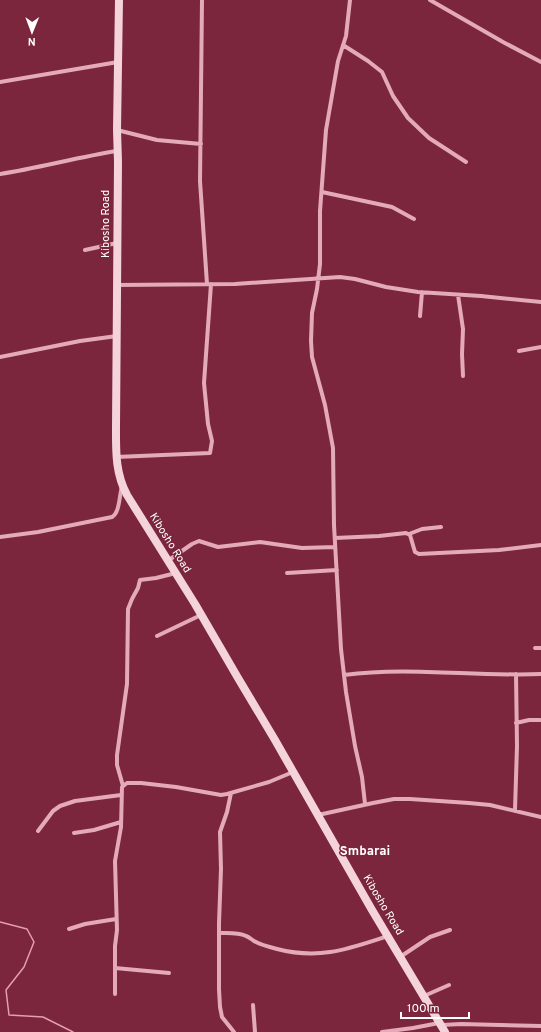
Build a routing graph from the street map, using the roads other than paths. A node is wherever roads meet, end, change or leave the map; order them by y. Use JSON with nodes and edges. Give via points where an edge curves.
{"nodes":[{"id":1,"x":120,"y":0,"type":"edge"},
{"id":2,"x":202,"y":0,"type":"edge"},
{"id":3,"x":350,"y":0,"type":"edge"},
{"id":4,"x":430,"y":0,"type":"edge"},
{"id":5,"x":343,"y":45,"type":"junction"},
{"id":6,"x":118,"y":62,"type":"junction"},
{"id":7,"x":541,"y":62,"type":"edge"},
{"id":8,"x":0,"y":82,"type":"edge"},
{"id":9,"x":117,"y":130,"type":"junction"},
{"id":10,"x":201,"y":144,"type":"junction"},
{"id":11,"x":118,"y":151,"type":"junction"},
{"id":12,"x":466,"y":162,"type":"dead end"},
{"id":13,"x":0,"y":174,"type":"edge"},
{"id":14,"x":322,"y":192,"type":"junction"},
{"id":15,"x":414,"y":219,"type":"dead end"},
{"id":16,"x":117,"y":243,"type":"junction"},
{"id":17,"x":85,"y":250,"type":"dead end"},
{"id":18,"x":319,"y":278,"type":"junction"},
{"id":19,"x":117,"y":284,"type":"junction"},
{"id":20,"x":209,"y":284,"type":"junction"},
{"id":21,"x":422,"y":292,"type":"junction"},
{"id":22,"x":458,"y":295,"type":"junction"},
{"id":23,"x":541,"y":302,"type":"edge"},
{"id":24,"x":420,"y":316,"type":"dead end"},
{"id":25,"x":117,"y":336,"type":"junction"},
{"id":26,"x":541,"y":347,"type":"edge"},
{"id":27,"x":519,"y":351,"type":"dead end"},
{"id":28,"x":0,"y":357,"type":"edge"},
{"id":29,"x":463,"y":376,"type":"dead end"},
{"id":30,"x":116,"y":457,"type":"junction"},
{"id":31,"x":122,"y":486,"type":"junction"},
{"id":32,"x":441,"y":527,"type":"dead end"},
{"id":33,"x":409,"y":534,"type":"junction"},
{"id":34,"x":0,"y":537,"type":"edge"},
{"id":35,"x":335,"y":538,"type":"junction"},
{"id":36,"x":541,"y":545,"type":"edge"},
{"id":37,"x":335,"y":547,"type":"junction"},
{"id":38,"x":169,"y":560,"type":"junction"},
{"id":39,"x":337,"y":570,"type":"junction"},
{"id":40,"x":177,"y":573,"type":"junction"},
{"id":41,"x":286,"y":573,"type":"dead end"},
{"id":42,"x":201,"y":615,"type":"junction"},
{"id":43,"x":157,"y":636,"type":"dead end"},
{"id":44,"x":535,"y":648,"type":"dead end"},
{"id":45,"x":541,"y":648,"type":"edge"},
{"id":46,"x":516,"y":674,"type":"junction"},
{"id":47,"x":541,"y":674,"type":"edge"},
{"id":48,"x":344,"y":675,"type":"junction"},
{"id":49,"x":540,"y":720,"type":"dead end"},
{"id":50,"x":516,"y":723,"type":"junction"},
{"id":51,"x":293,"y":772,"type":"junction"},
{"id":52,"x":122,"y":786,"type":"junction"},
{"id":53,"x":231,"y":793,"type":"junction"},
{"id":54,"x":121,"y":795,"type":"junction"},
{"id":55,"x":365,"y":804,"type":"junction"},
{"id":56,"x":514,"y":810,"type":"junction"},
{"id":57,"x":318,"y":815,"type":"junction"},
{"id":58,"x":541,"y":817,"type":"edge"},
{"id":59,"x":121,"y":822,"type":"junction"},
{"id":60,"x":38,"y":831,"type":"dead end"},
{"id":61,"x":74,"y":834,"type":"dead end"},
{"id":62,"x":116,"y":919,"type":"junction"},
{"id":63,"x":69,"y":929,"type":"dead end"},
{"id":64,"x":450,"y":930,"type":"dead end"},
{"id":65,"x":219,"y":933,"type":"junction"},
{"id":66,"x":388,"y":936,"type":"junction"},
{"id":67,"x":400,"y":957,"type":"junction"},
{"id":68,"x":115,"y":968,"type":"junction"},
{"id":69,"x":169,"y":972,"type":"dead end"},
{"id":70,"x":449,"y":985,"type":"dead end"},
{"id":71,"x":115,"y":994,"type":"dead end"},
{"id":72,"x":424,"y":996,"type":"junction"},
{"id":73,"x":253,"y":1005,"type":"dead end"},
{"id":74,"x":541,"y":1026,"type":"edge"},
{"id":75,"x":442,"y":1027,"type":"edge"},
{"id":76,"x":234,"y":1032,"type":"edge"},
{"id":77,"x":255,"y":1032,"type":"edge"},
{"id":78,"x":382,"y":1032,"type":"edge"}],
"edges":[{"from":1,"to":6,"type":"street","name":"Kibosho Road"},
{"from":2,"to":10,"type":"street"},
{"from":3,"to":5,"type":"street"},
{"from":4,"to":7,"type":"street"},
{"from":5,"to":12,"type":"street","via":[[382,72],[393,96],[408,118],[429,138]]},
{"from":5,"to":14,"type":"street","via":[[326,130]]},
{"from":6,"to":8,"type":"street"},
{"from":6,"to":9,"type":"street","name":"Kibosho Road"},
{"from":9,"to":10,"type":"street","via":[[157,140]]},
{"from":9,"to":11,"type":"street","name":"Kibosho Road"},
{"from":10,"to":20,"type":"street","via":[[200,181]]},
{"from":11,"to":13,"type":"street"},
{"from":11,"to":16,"type":"street","name":"Kibosho Road"},
{"from":14,"to":15,"type":"street","via":[[392,208]]},
{"from":14,"to":18,"type":"street"},
{"from":16,"to":17,"type":"street"},
{"from":16,"to":19,"type":"street","name":"Kibosho Road"},
{"from":18,"to":20,"type":"street"},
{"from":18,"to":21,"type":"street","via":[[347,278]]},
{"from":18,"to":35,"type":"street","via":[[312,313],[311,341],[312,357],[333,448]]},
{"from":19,"to":20,"type":"street"},
{"from":19,"to":25,"type":"street","name":"Kibosho Road"},
{"from":20,"to":30,"type":"street","via":[[204,383],[212,441],[210,453]]},
{"from":21,"to":22,"type":"street"},
{"from":21,"to":24,"type":"street"},
{"from":22,"to":23,"type":"street"},
{"from":22,"to":29,"type":"street","via":[[463,329]]},
{"from":25,"to":28,"type":"street"},
{"from":25,"to":30,"type":"street","name":"Kibosho Road"},
{"from":26,"to":27,"type":"street"},
{"from":30,"to":31,"type":"street","name":"Kibosho Road"},
{"from":31,"to":34,"type":"street","via":[[118,510],[112,517]]},
{"from":31,"to":38,"type":"street","name":"Kibosho Road"},
{"from":32,"to":33,"type":"street","via":[[422,529]]},
{"from":33,"to":35,"type":"street","via":[[403,532]]},
{"from":33,"to":36,"type":"street","via":[[415,552],[419,554]]},
{"from":35,"to":37,"type":"street"},
{"from":37,"to":38,"type":"street","via":[[302,548],[260,542],[218,548],[199,542]]},
{"from":37,"to":39,"type":"street"},
{"from":38,"to":40,"type":"street","name":"Kibosho Road"},
{"from":39,"to":41,"type":"street"},
{"from":39,"to":48,"type":"street"},
{"from":40,"to":42,"type":"street","name":"Kibosho Road"},
{"from":40,"to":52,"type":"street","via":[[140,580],[128,609],[127,684],[117,755]]},
{"from":42,"to":43,"type":"street"},
{"from":42,"to":51,"type":"street","name":"Kibosho Road"},
{"from":44,"to":45,"type":"street"},
{"from":46,"to":47,"type":"street"},
{"from":46,"to":48,"type":"street","via":[[366,672]]},
{"from":46,"to":50,"type":"street"},
{"from":48,"to":55,"type":"street"},
{"from":49,"to":50,"type":"street"},
{"from":50,"to":56,"type":"street"},
{"from":51,"to":53,"type":"street"},
{"from":51,"to":57,"type":"street","name":"Kibosho Road"},
{"from":52,"to":53,"type":"street","via":[[127,783],[141,783],[221,795]]},
{"from":52,"to":54,"type":"street"},
{"from":53,"to":65,"type":"street","via":[[220,832]]},
{"from":54,"to":59,"type":"street"},
{"from":54,"to":60,"type":"street","via":[[75,801],[60,806]]},
{"from":55,"to":56,"type":"street","via":[[394,799],[424,799]]},
{"from":55,"to":57,"type":"street"},
{"from":56,"to":58,"type":"street"},
{"from":57,"to":66,"type":"street","name":"Kibosho Road"},
{"from":59,"to":61,"type":"street"},
{"from":59,"to":62,"type":"street","via":[[115,861]]},
{"from":62,"to":63,"type":"street"},
{"from":62,"to":68,"type":"street"},
{"from":64,"to":67,"type":"street","via":[[430,937]]},
{"from":65,"to":66,"type":"street","via":[[240,934],[265,946],[296,953],[333,952]]},
{"from":65,"to":76,"type":"street","via":[[220,1006],[222,1017]]},
{"from":66,"to":67,"type":"street","name":"Kibosho Road"},
{"from":67,"to":72,"type":"street","name":"Kibosho Road"},
{"from":68,"to":69,"type":"street"},
{"from":68,"to":71,"type":"street"},
{"from":70,"to":72,"type":"street"},
{"from":72,"to":75,"type":"street","name":"Kibosho Road"},
{"from":73,"to":77,"type":"street"},
{"from":74,"to":75,"type":"street","via":[[460,1024]]},
{"from":75,"to":78,"type":"street"}]}
